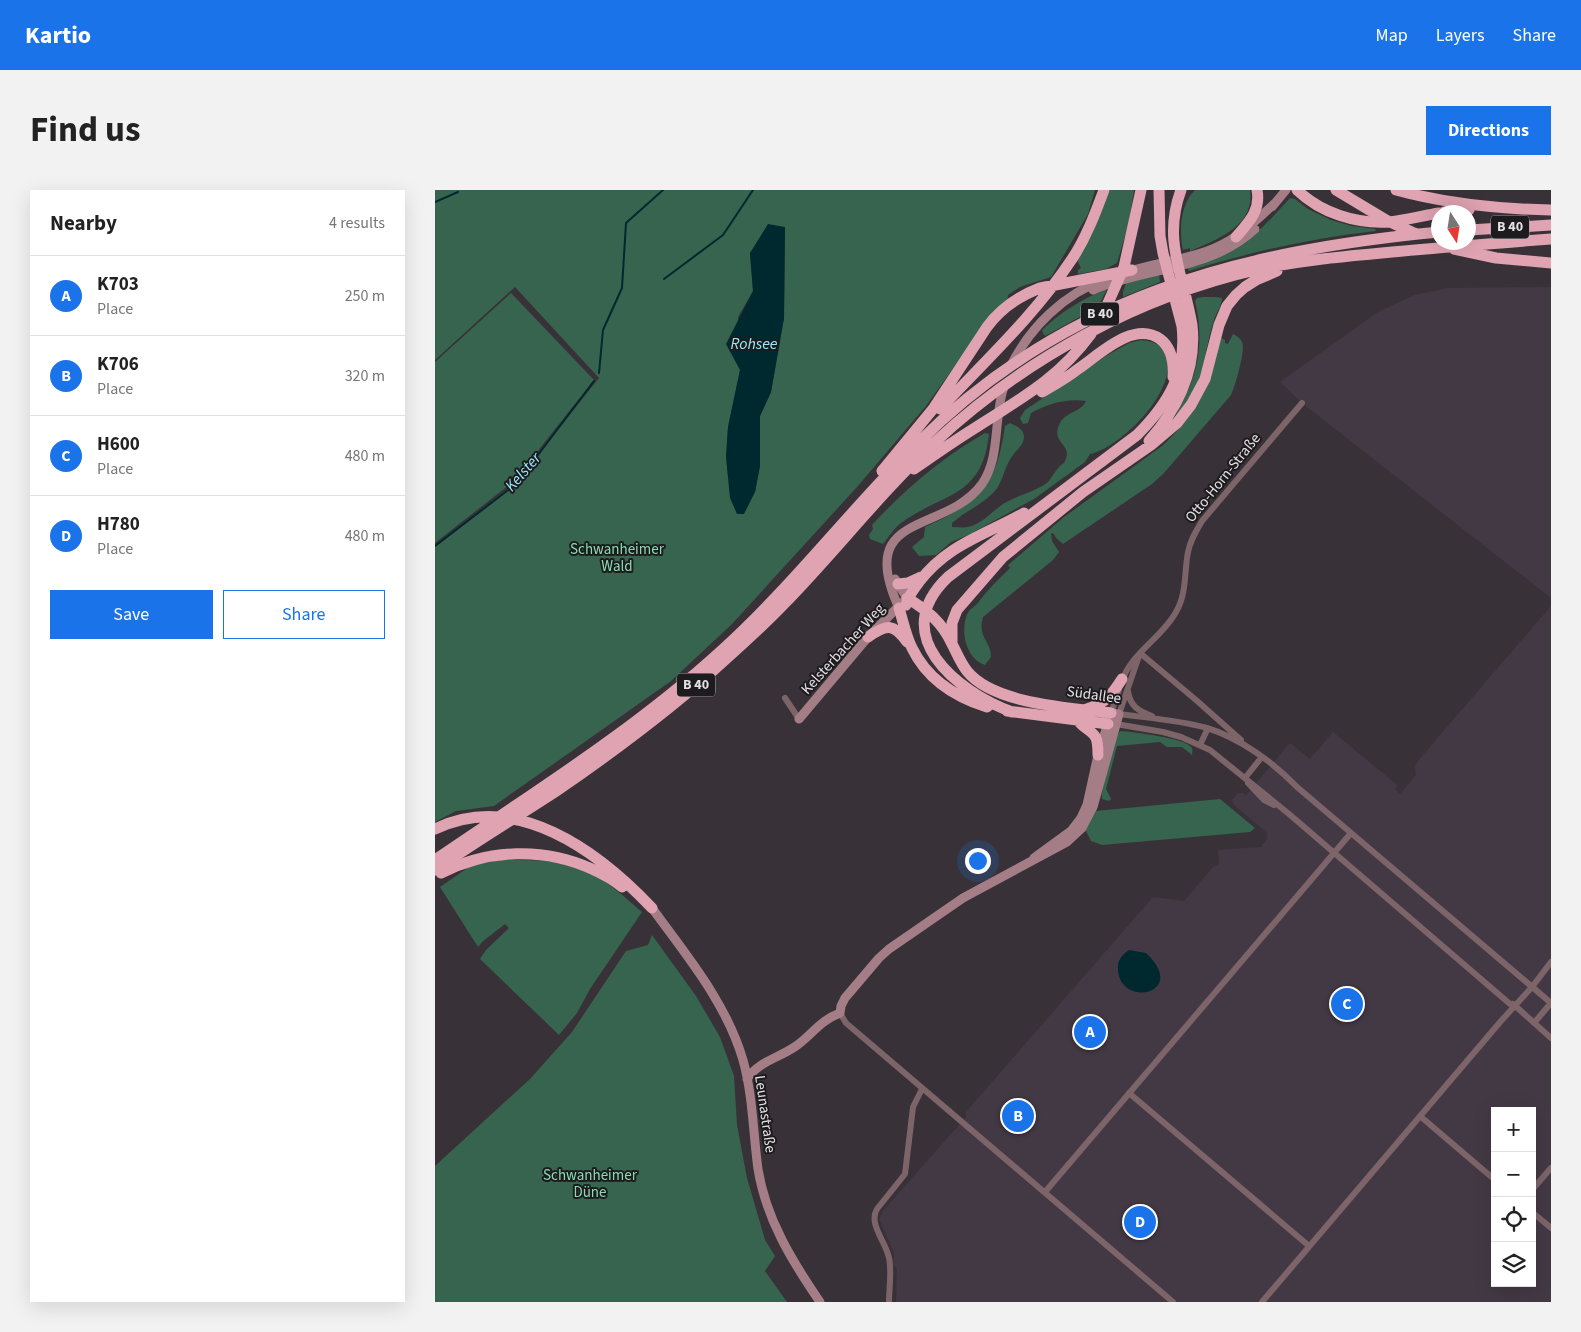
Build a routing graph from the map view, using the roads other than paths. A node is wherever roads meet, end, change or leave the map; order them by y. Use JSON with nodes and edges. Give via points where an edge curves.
{"nodes":[{"id":1,"x":1104,"y":190,"type":"edge"},
{"id":2,"x":1141,"y":190,"type":"edge"},
{"id":3,"x":1159,"y":190,"type":"edge"},
{"id":4,"x":1165,"y":190,"type":"edge"},
{"id":5,"x":1181,"y":190,"type":"edge"},
{"id":6,"x":1186,"y":190,"type":"edge"},
{"id":7,"x":1257,"y":190,"type":"edge"},
{"id":8,"x":1286,"y":190,"type":"edge"},
{"id":9,"x":1297,"y":190,"type":"edge"},
{"id":10,"x":1336,"y":190,"type":"edge"},
{"id":11,"x":1396,"y":190,"type":"edge"},
{"id":12,"x":1275,"y":203,"type":"junction"},
{"id":13,"x":1176,"y":206,"type":"junction"},
{"id":14,"x":1493,"y":208,"type":"junction"},
{"id":15,"x":1476,"y":209,"type":"edge"},
{"id":16,"x":1551,"y":210,"type":"edge"},
{"id":17,"x":1159,"y":212,"type":"junction"},
{"id":18,"x":1431,"y":214,"type":"edge"},
{"id":19,"x":1551,"y":225,"type":"edge"},
{"id":20,"x":1476,"y":230,"type":"edge"},
{"id":21,"x":1431,"y":233,"type":"edge"},
{"id":22,"x":1236,"y":237,"type":"junction"},
{"id":23,"x":1551,"y":239,"type":"edge"},
{"id":24,"x":1168,"y":252,"type":"junction"},
{"id":25,"x":1322,"y":259,"type":"junction"},
{"id":26,"x":1551,"y":263,"type":"edge"},
{"id":27,"x":1132,"y":270,"type":"junction"},
{"id":28,"x":1182,"y":302,"type":"junction"},
{"id":29,"x":1042,"y":322,"type":"junction"},
{"id":30,"x":1173,"y":386,"type":"junction"},
{"id":31,"x":1019,"y":401,"type":"junction"},
{"id":32,"x":1302,"y":404,"type":"dead end"},
{"id":33,"x":1137,"y":453,"type":"junction"},
{"id":34,"x":889,"y":462,"type":"junction"},
{"id":35,"x":1067,"y":488,"type":"junction"},
{"id":36,"x":887,"y":490,"type":"junction"},
{"id":37,"x":832,"y":536,"type":"junction"},
{"id":38,"x":887,"y":566,"type":"junction"},
{"id":39,"x":925,"y":574,"type":"junction"},
{"id":40,"x":898,"y":584,"type":"junction"},
{"id":41,"x":907,"y":598,"type":"junction"},
{"id":42,"x":899,"y":608,"type":"junction"},
{"id":43,"x":931,"y":615,"type":"junction"},
{"id":44,"x":905,"y":622,"type":"junction"},
{"id":45,"x":868,"y":637,"type":"junction"},
{"id":46,"x":952,"y":644,"type":"junction"},
{"id":47,"x":912,"y":650,"type":"junction"},
{"id":48,"x":1140,"y":653,"type":"junction"},
{"id":49,"x":1125,"y":683,"type":"junction"},
{"id":50,"x":785,"y":698,"type":"dead end"},
{"id":51,"x":1085,"y":710,"type":"junction"},
{"id":52,"x":1013,"y":712,"type":"junction"},
{"id":53,"x":799,"y":719,"type":"joint"},
{"id":54,"x":1113,"y":719,"type":"junction"},
{"id":55,"x":1077,"y":720,"type":"junction"},
{"id":56,"x":1165,"y":720,"type":"junction"},
{"id":57,"x":1208,"y":728,"type":"junction"},
{"id":58,"x":1163,"y":732,"type":"junction"},
{"id":59,"x":1201,"y":745,"type":"junction"},
{"id":60,"x":1251,"y":750,"type":"junction"},
{"id":61,"x":1098,"y":755,"type":"junction"},
{"id":62,"x":1261,"y":758,"type":"junction"},
{"id":63,"x":1245,"y":778,"type":"junction"},
{"id":64,"x":520,"y":809,"type":"junction"},
{"id":65,"x":495,"y":825,"type":"junction"},
{"id":66,"x":435,"y":829,"type":"edge"},
{"id":67,"x":1351,"y":833,"type":"junction"},
{"id":68,"x":1334,"y":853,"type":"junction"},
{"id":69,"x":1034,"y":858,"type":"junction"},
{"id":70,"x":435,"y":860,"type":"edge"},
{"id":71,"x":435,"y":870,"type":"edge"},
{"id":72,"x":435,"y":876,"type":"edge"},
{"id":73,"x":650,"y":910,"type":"junction"},
{"id":74,"x":1551,"y":962,"type":"edge"},
{"id":75,"x":1539,"y":976,"type":"junction"},
{"id":76,"x":1523,"y":979,"type":"junction"},
{"id":77,"x":1532,"y":988,"type":"junction"},
{"id":78,"x":1515,"y":1006,"type":"junction"},
{"id":79,"x":840,"y":1013,"type":"junction"},
{"id":80,"x":1534,"y":1023,"type":"junction"},
{"id":81,"x":1551,"y":1038,"type":"edge"},
{"id":82,"x":743,"y":1059,"type":"junction"},
{"id":83,"x":763,"y":1063,"type":"junction"},
{"id":84,"x":747,"y":1079,"type":"junction"},
{"id":85,"x":922,"y":1089,"type":"junction"},
{"id":86,"x":1129,"y":1093,"type":"junction"},
{"id":87,"x":1420,"y":1116,"type":"junction"},
{"id":88,"x":1551,"y":1168,"type":"edge"},
{"id":89,"x":1491,"y":1177,"type":"edge"},
{"id":90,"x":1536,"y":1185,"type":"edge"},
{"id":91,"x":1045,"y":1192,"type":"junction"},
{"id":92,"x":1536,"y":1215,"type":"edge"},
{"id":93,"x":1551,"y":1228,"type":"edge"},
{"id":94,"x":1309,"y":1246,"type":"junction"},
{"id":95,"x":820,"y":1302,"type":"edge"},
{"id":96,"x":889,"y":1302,"type":"edge"},
{"id":97,"x":1173,"y":1302,"type":"edge"},
{"id":98,"x":1262,"y":1302,"type":"edge"}],
"edges":[{"from":1,"to":34,"type":"highway","number":"B 40","via":[[1083,240],[1054,283],[1008,337]]},
{"from":2,"to":31,"type":"highway","via":[[1121,278],[1109,304],[1092,333],[1063,367]]},
{"from":3,"to":17,"type":"highway"},
{"from":4,"to":17,"type":"highway"},
{"from":5,"to":13,"type":"highway"},
{"from":6,"to":13,"type":"highway"},
{"from":7,"to":22,"type":"highway","via":[[1254,215]]},
{"from":8,"to":12,"type":"street"},
{"from":9,"to":18,"type":"highway","via":[[1343,217],[1389,222]]},
{"from":10,"to":26,"type":"highway","number":"B 40","via":[[1400,227],[1435,242],[1478,255]]},
{"from":11,"to":14,"type":"highway","number":"B 40"},
{"from":12,"to":22,"type":"street"},
{"from":12,"to":29,"type":"street","via":[[1254,230],[1223,251],[1198,262],[1102,286],[1073,300]]},
{"from":13,"to":24,"type":"highway"},
{"from":14,"to":15,"type":"highway"},
{"from":14,"to":16,"type":"highway","number":"B 40"},
{"from":17,"to":24,"type":"highway"},
{"from":19,"to":20,"type":"highway","number":"B 40"},
{"from":21,"to":37,"type":"highway","number":"B 40","via":[[1317,247],[1259,259],[1163,287],[1093,317],[1021,358],[957,406],[918,442]]},
{"from":22,"to":27,"type":"street","via":[[1199,254]]},
{"from":23,"to":25,"type":"highway","number":"B 40"},
{"from":24,"to":28,"type":"highway"},
{"from":25,"to":33,"type":"highway","via":[[1272,273],[1252,282],[1236,295],[1221,317],[1207,373],[1195,398],[1169,430]]},
{"from":25,"to":36,"type":"highway","number":"B 40","via":[[1259,270],[1190,289],[1083,337],[977,406],[936,440]]},
{"from":27,"to":29,"type":"street","via":[[1090,285],[1061,303]]},
{"from":27,"to":34,"type":"highway","via":[[1040,288],[995,316],[933,409]]},
{"from":28,"to":30,"type":"highway","via":[[1181,364]]},
{"from":28,"to":33,"type":"highway","via":[[1194,337],[1185,385],[1170,414]]},
{"from":29,"to":38,"type":"street","via":[[1020,349],[1009,370],[989,469],[977,490],[961,503],[900,534],[890,548]]},
{"from":30,"to":31,"type":"highway","via":[[1173,360],[1169,348],[1155,336],[1141,333],[1122,339],[1036,396]]},
{"from":30,"to":35,"type":"highway","via":[[1158,413],[1137,435]]},
{"from":31,"to":36,"type":"highway","via":[[955,441]]},
{"from":32,"to":48,"type":"street","name":"Otto-Horn-Straße","via":[[1194,533],[1188,554],[1185,589],[1176,612]]},
{"from":33,"to":46,"type":"highway","via":[[1003,557],[957,610],[952,624]]},
{"from":34,"to":37,"type":"highway","number":"B 40"},
{"from":35,"to":39,"type":"highway","via":[[950,551]]},
{"from":35,"to":52,"type":"highway","via":[[948,577],[933,593],[926,608],[924,630],[935,656],[952,676],[975,694]]},
{"from":36,"to":64,"type":"highway","number":"B 40","via":[[788,600],[727,659],[635,734]]},
{"from":37,"to":64,"type":"highway","number":"B 40","via":[[765,609],[698,672]]},
{"from":38,"to":40,"type":"street"},
{"from":38,"to":42,"type":"street","via":[[889,583]]},
{"from":39,"to":40,"type":"highway","via":[[911,582]]},
{"from":39,"to":41,"type":"highway"},
{"from":40,"to":41,"type":"street"},
{"from":41,"to":42,"type":"street","name":"Kelsterbacher Weg"},
{"from":41,"to":43,"type":"highway","name":"Südallee"},
{"from":41,"to":44,"type":"highway"},
{"from":42,"to":44,"type":"highway"},
{"from":42,"to":45,"type":"street","name":"Kelsterbacher Weg"},
{"from":43,"to":44,"type":"highway","via":[[917,610],[908,614]]},
{"from":43,"to":46,"type":"highway","name":"Südallee","via":[[940,623]]},
{"from":44,"to":47,"type":"highway"},
{"from":45,"to":47,"type":"highway","via":[[881,629],[894,628]]},
{"from":45,"to":53,"type":"street","name":"Kelsterbacher Weg"},
{"from":46,"to":51,"type":"highway","name":"Südallee","via":[[971,675],[994,691],[1023,700]]},
{"from":47,"to":52,"type":"highway","via":[[934,679],[947,689],[975,703]]},
{"from":48,"to":49,"type":"street","name":"Otto-Horn-Straße"},
{"from":48,"to":49,"type":"street","name":"Otto-Horn-Straße","via":[[1131,663]]},
{"from":48,"to":60,"type":"street","name":"Südallee"},
{"from":49,"to":51,"type":"highway","via":[[1108,700]]},
{"from":49,"to":54,"type":"street","name":"Otto-Horn-Straße"},
{"from":49,"to":54,"type":"street","name":"Otto-Horn-Straße"},
{"from":49,"to":56,"type":"street","via":[[1135,708]]},
{"from":50,"to":53,"type":"street"},
{"from":51,"to":54,"type":"highway","name":"Südallee"},
{"from":52,"to":55,"type":"highway","name":"Südallee"},
{"from":54,"to":55,"type":"highway","name":"Südallee"},
{"from":54,"to":56,"type":"street","name":"Südallee"},
{"from":54,"to":58,"type":"street","name":"Südallee"},
{"from":54,"to":61,"type":"street"},
{"from":54,"to":69,"type":"street","via":[[1093,807],[1086,823],[1067,842]]},
{"from":55,"to":61,"type":"highway","via":[[1093,732],[1098,743]]},
{"from":56,"to":57,"type":"street","name":"Südallee"},
{"from":56,"to":58,"type":"street"},
{"from":57,"to":59,"type":"street"},
{"from":57,"to":60,"type":"street","name":"Südallee"},
{"from":58,"to":59,"type":"street","name":"Südallee"},
{"from":59,"to":63,"type":"street","name":"Südallee"},
{"from":60,"to":62,"type":"street","name":"Südallee"},
{"from":61,"to":69,"type":"street","via":[[1081,818],[1071,831]]},
{"from":62,"to":63,"type":"street"},
{"from":62,"to":67,"type":"street","name":"Südallee"},
{"from":63,"to":68,"type":"street","name":"Südallee"},
{"from":64,"to":65,"type":"highway","number":"B 40"},
{"from":65,"to":70,"type":"highway","number":"B 40"},
{"from":65,"to":71,"type":"highway","number":"B 40"},
{"from":66,"to":73,"type":"highway","via":[[475,817],[503,817],[529,823],[596,857],[617,873]]},
{"from":67,"to":68,"type":"street"},
{"from":67,"to":76,"type":"street","name":"Südallee"},
{"from":68,"to":78,"type":"street","name":"Südallee"},
{"from":68,"to":86,"type":"street"},
{"from":69,"to":79,"type":"street","via":[[963,898],[889,949],[845,998]]},
{"from":72,"to":73,"type":"highway","via":[[454,866],[487,856],[515,853],[545,855],[575,861],[603,874]]},
{"from":73,"to":82,"type":"street","name":"Leunastraße","via":[[707,984]]},
{"from":74,"to":75,"type":"street"},
{"from":75,"to":76,"type":"street","via":[[1533,980]]},
{"from":75,"to":77,"type":"street"},
{"from":76,"to":77,"type":"street","name":"Südallee"},
{"from":77,"to":78,"type":"street"},
{"from":77,"to":80,"type":"street","name":"Südallee","via":[[1551,1003]]},
{"from":78,"to":80,"type":"street","name":"Südallee"},
{"from":78,"to":87,"type":"street"},
{"from":79,"to":83,"type":"street","via":[[823,1021],[792,1049]]},
{"from":79,"to":85,"type":"street","via":[[846,1023]]},
{"from":80,"to":81,"type":"street","name":"Südallee"},
{"from":82,"to":83,"type":"street","via":[[752,1064]]},
{"from":82,"to":84,"type":"street","name":"Leunastraße"},
{"from":83,"to":84,"type":"street"},
{"from":84,"to":95,"type":"street","name":"Leunastraße","via":[[767,1205],[786,1251]]},
{"from":85,"to":91,"type":"street"},
{"from":85,"to":96,"type":"street","via":[[913,1107],[905,1174],[874,1215],[890,1259]]},
{"from":86,"to":91,"type":"street"},
{"from":86,"to":94,"type":"street"},
{"from":87,"to":89,"type":"street"},
{"from":87,"to":94,"type":"street"},
{"from":88,"to":90,"type":"street"},
{"from":91,"to":97,"type":"street"},
{"from":92,"to":93,"type":"street"},
{"from":94,"to":98,"type":"street"}]}
